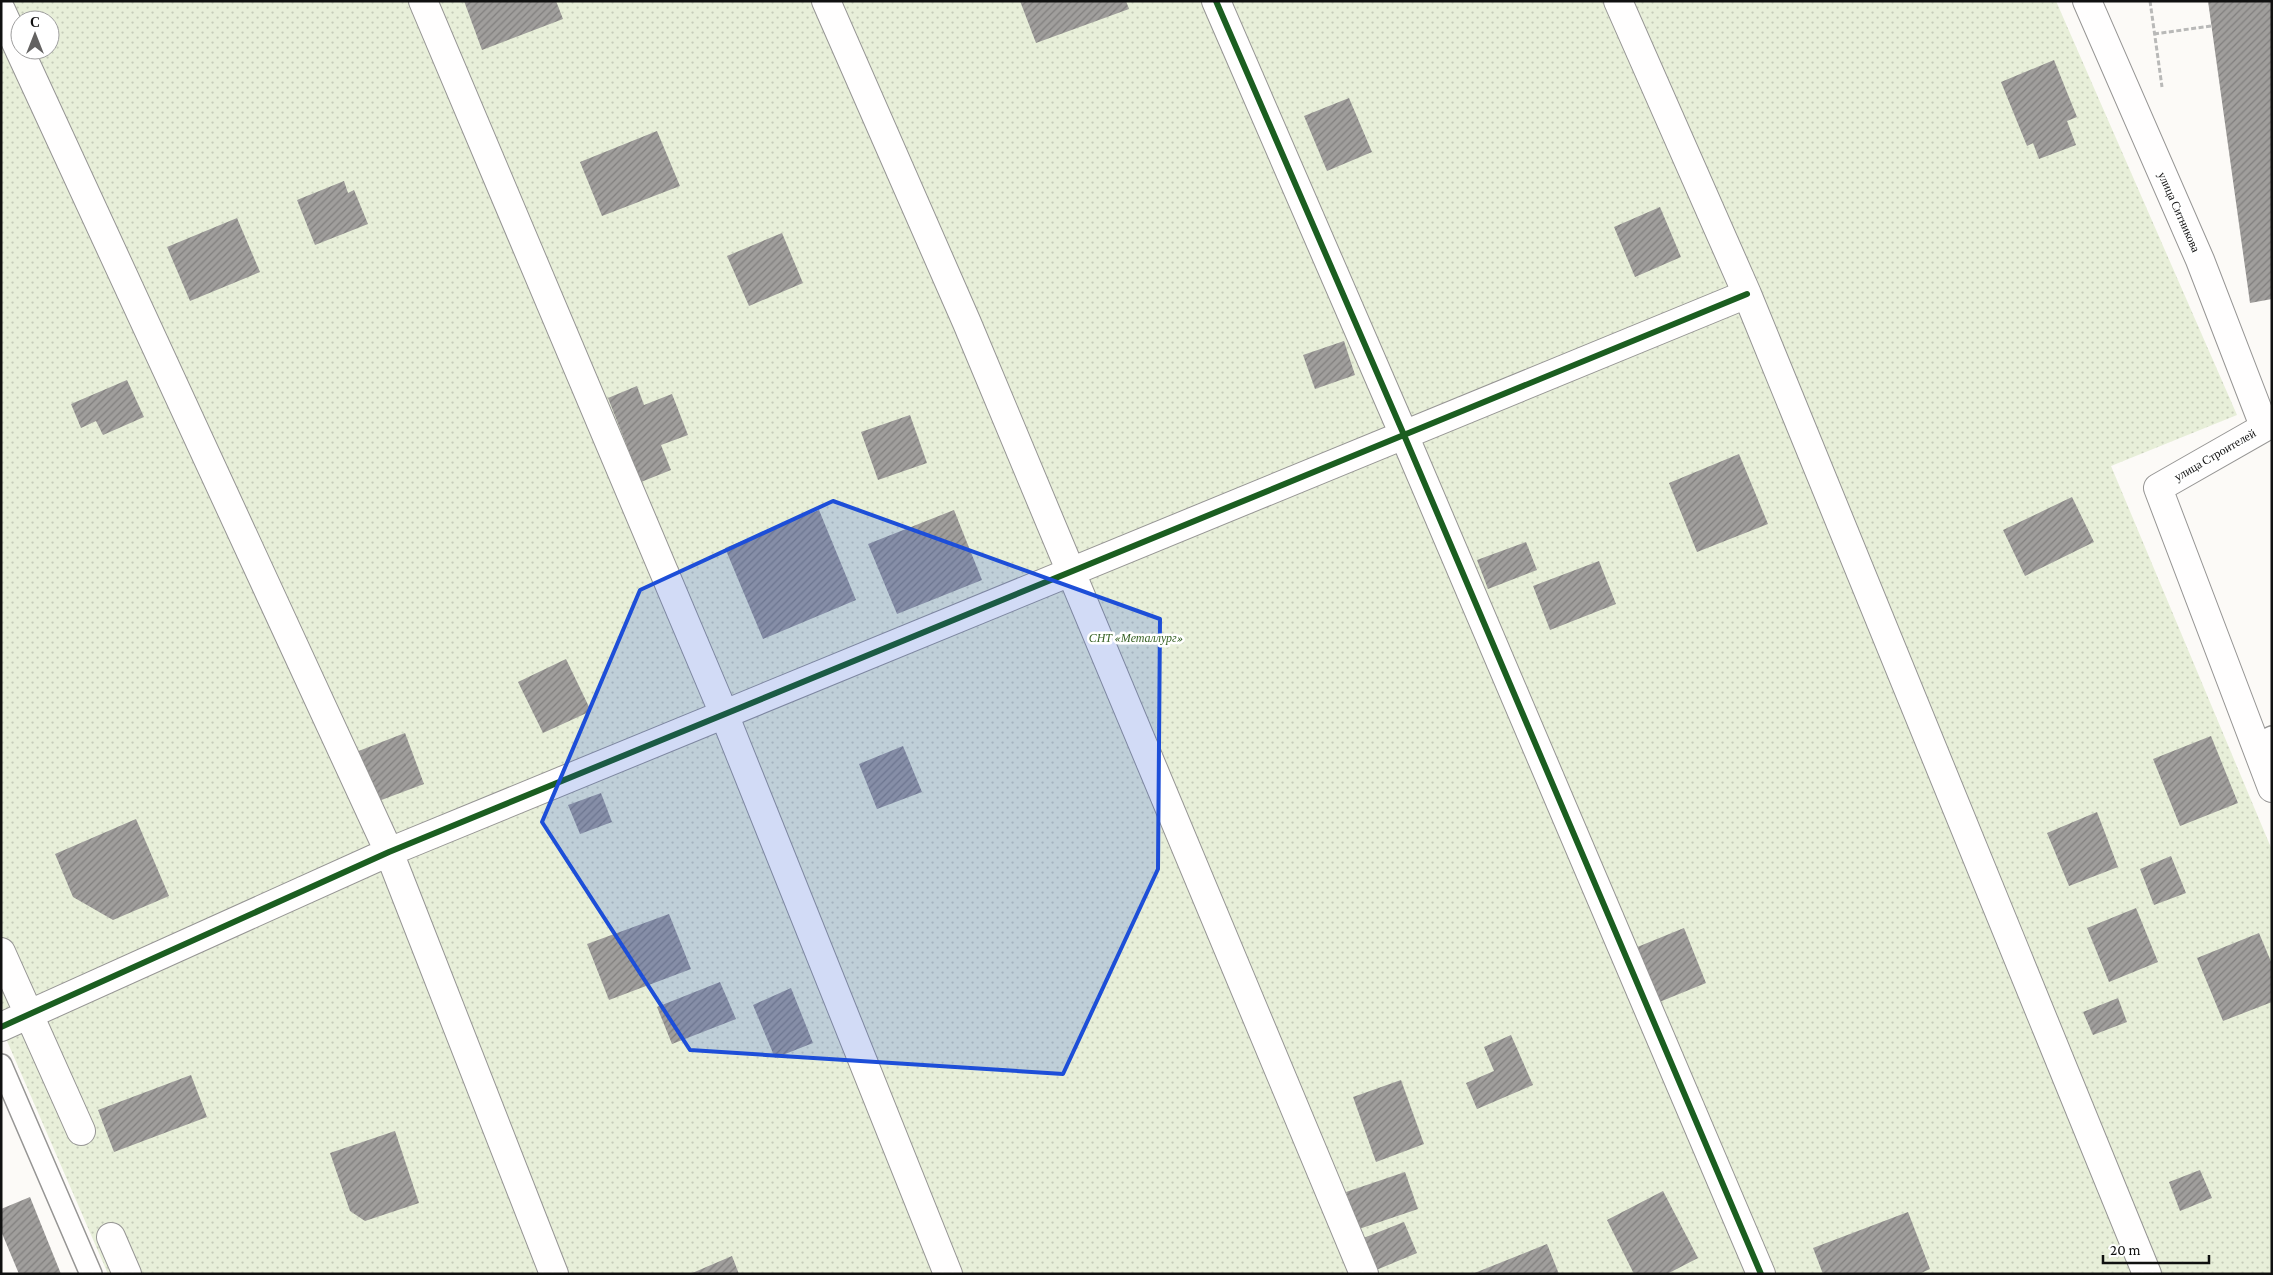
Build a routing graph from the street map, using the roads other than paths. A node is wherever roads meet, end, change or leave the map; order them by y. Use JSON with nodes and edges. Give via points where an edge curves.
{"nodes":[{"id":1,"x":423,"y":1,"type":"edge"},
{"id":2,"x":826,"y":1,"type":"edge"},
{"id":3,"x":1216,"y":1,"type":"edge"},
{"id":4,"x":1618,"y":1,"type":"edge"},
{"id":5,"x":2087,"y":1,"type":"edge"},
{"id":6,"x":1,"y":10,"type":"edge"},
{"id":7,"x":1748,"y":294,"type":"junction"},
{"id":8,"x":2268,"y":425,"type":"edge"},
{"id":9,"x":1404,"y":435,"type":"junction"},
{"id":10,"x":1070,"y":572,"type":"junction"},
{"id":11,"x":724,"y":714,"type":"junction"},
{"id":12,"x":2263,"y":741,"type":"edge"},
{"id":13,"x":2272,"y":788,"type":"edge"},
{"id":14,"x":389,"y":852,"type":"junction"},
{"id":15,"x":1,"y":952,"type":"edge"},
{"id":16,"x":28,"y":1015,"type":"junction"},
{"id":17,"x":1,"y":1027,"type":"edge"},
{"id":18,"x":1,"y":1065,"type":"edge"},
{"id":19,"x":81,"y":1131,"type":"dead end"},
{"id":20,"x":111,"y":1237,"type":"dead end"},
{"id":21,"x":91,"y":1274,"type":"edge"},
{"id":22,"x":127,"y":1274,"type":"edge"},
{"id":23,"x":554,"y":1274,"type":"edge"},
{"id":24,"x":948,"y":1274,"type":"edge"},
{"id":25,"x":1364,"y":1274,"type":"edge"},
{"id":26,"x":1761,"y":1274,"type":"edge"},
{"id":27,"x":2147,"y":1274,"type":"edge"}],
"edges":[{"from":1,"to":11,"type":"street"},
{"from":2,"to":10,"type":"street","via":[[968,323]]},
{"from":3,"to":9,"type":"street"},
{"from":4,"to":7,"type":"street"},
{"from":5,"to":8,"type":"street","name":"улица Ситникова"},
{"from":6,"to":14,"type":"street"},
{"from":7,"to":9,"type":"street"},
{"from":7,"to":27,"type":"street"},
{"from":8,"to":12,"type":"street","name":"улица Строителей","via":[[2158,488]]},
{"from":9,"to":10,"type":"street"},
{"from":9,"to":26,"type":"street"},
{"from":10,"to":11,"type":"street"},
{"from":10,"to":25,"type":"street"},
{"from":11,"to":14,"type":"street"},
{"from":11,"to":24,"type":"street"},
{"from":12,"to":13,"type":"street"},
{"from":14,"to":16,"type":"street"},
{"from":14,"to":23,"type":"street"},
{"from":15,"to":16,"type":"street"},
{"from":16,"to":17,"type":"street"},
{"from":16,"to":19,"type":"street"},
{"from":18,"to":21,"type":"lane"},
{"from":20,"to":22,"type":"street"}]}
